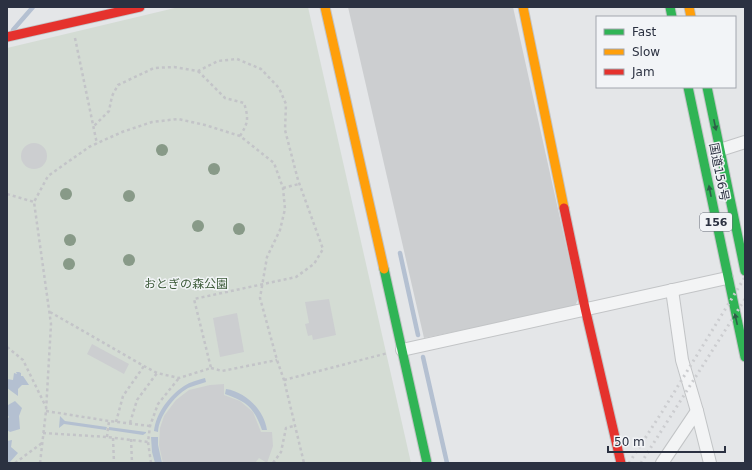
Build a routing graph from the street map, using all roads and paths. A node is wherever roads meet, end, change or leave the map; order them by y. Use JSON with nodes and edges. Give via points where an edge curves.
{"nodes":[{"id":1,"x":140,"y":7,"type":"edge"},
{"id":2,"x":325,"y":7,"type":"edge"},
{"id":3,"x":522,"y":7,"type":"edge"},
{"id":4,"x":7,"y":37,"type":"edge"},
{"id":5,"x":74,"y":38,"type":"dead end"},
{"id":6,"x":198,"y":71,"type":"junction"},
{"id":7,"x":688,"y":88,"type":"edge"},
{"id":8,"x":707,"y":88,"type":"edge"},
{"id":9,"x":94,"y":126,"type":"junction"},
{"id":10,"x":240,"y":136,"type":"junction"},
{"id":11,"x":745,"y":142,"type":"edge"},
{"id":12,"x":97,"y":144,"type":"junction"},
{"id":13,"x":720,"y":150,"type":"junction"},
{"id":14,"x":299,"y":184,"type":"junction"},
{"id":15,"x":283,"y":188,"type":"junction"},
{"id":16,"x":7,"y":194,"type":"edge"},
{"id":17,"x":34,"y":202,"type":"junction"},
{"id":18,"x":745,"y":272,"type":"edge"},
{"id":19,"x":727,"y":278,"type":"junction"},
{"id":20,"x":263,"y":284,"type":"junction"},
{"id":21,"x":672,"y":290,"type":"junction"},
{"id":22,"x":586,"y":308,"type":"junction"},
{"id":23,"x":49,"y":312,"type":"junction"},
{"id":24,"x":7,"y":347,"type":"edge"},
{"id":25,"x":402,"y":350,"type":"junction"},
{"id":26,"x":745,"y":357,"type":"edge"},
{"id":27,"x":277,"y":360,"type":"junction"},
{"id":28,"x":144,"y":366,"type":"junction"},
{"id":29,"x":211,"y":368,"type":"junction"},
{"id":30,"x":158,"y":372,"type":"junction"},
{"id":31,"x":179,"y":378,"type":"junction"},
{"id":32,"x":284,"y":380,"type":"junction"},
{"id":33,"x":46,"y":409,"type":"junction"},
{"id":34,"x":697,"y":411,"type":"junction"},
{"id":35,"x":109,"y":421,"type":"junction"},
{"id":36,"x":116,"y":422,"type":"junction"},
{"id":37,"x":130,"y":423,"type":"junction"},
{"id":38,"x":294,"y":426,"type":"junction"},
{"id":39,"x":150,"y":427,"type":"junction"},
{"id":40,"x":43,"y":433,"type":"junction"},
{"id":41,"x":106,"y":437,"type":"junction"},
{"id":42,"x":114,"y":438,"type":"junction"},
{"id":43,"x":131,"y":439,"type":"junction"},
{"id":44,"x":148,"y":440,"type":"junction"},
{"id":45,"x":42,"y":443,"type":"junction"},
{"id":46,"x":15,"y":463,"type":"edge"},
{"id":47,"x":40,"y":463,"type":"edge"},
{"id":48,"x":114,"y":463,"type":"edge"},
{"id":49,"x":132,"y":463,"type":"edge"},
{"id":50,"x":151,"y":463,"type":"edge"},
{"id":51,"x":273,"y":463,"type":"edge"},
{"id":52,"x":304,"y":463,"type":"edge"},
{"id":53,"x":427,"y":463,"type":"edge"},
{"id":54,"x":621,"y":463,"type":"edge"},
{"id":55,"x":662,"y":463,"type":"edge"},
{"id":56,"x":710,"y":463,"type":"edge"}],
"edges":[{"from":1,"to":4,"type":"main road"},
{"from":2,"to":25,"type":"main road"},
{"from":3,"to":22,"type":"main road"},
{"from":5,"to":9,"type":"path"},
{"from":6,"to":9,"type":"path","via":[[174,67],[154,68],[118,85],[112,96],[109,111]]},
{"from":6,"to":10,"type":"path","via":[[225,98],[244,103],[247,124]]},
{"from":6,"to":14,"type":"path","via":[[218,62],[237,60],[261,69],[279,88],[286,104],[285,130]]},
{"from":19,"to":7,"type":"main road","name":"国道156号","number":"156","one_way":true},
{"from":8,"to":13,"type":"main road","name":"国道156号","number":"156","one_way":true},
{"from":9,"to":12,"type":"path"},
{"from":10,"to":12,"type":"path","via":[[178,119],[152,122]]},
{"from":10,"to":15,"type":"path","via":[[274,163]]},
{"from":11,"to":13,"type":"street"},
{"from":12,"to":17,"type":"path","via":[[48,176]]},
{"from":13,"to":18,"type":"main road","name":"国道156号","number":"156"},
{"from":14,"to":15,"type":"path"},
{"from":14,"to":20,"type":"path","via":[[323,249],[314,264],[296,277]]},
{"from":15,"to":20,"type":"path","via":[[285,209],[280,230],[267,257]]},
{"from":16,"to":17,"type":"path"},
{"from":17,"to":23,"type":"path"},
{"from":19,"to":21,"type":"street"},
{"from":26,"to":19,"type":"main road","name":"国道156号","number":"156","one_way":true},
{"from":20,"to":27,"type":"path","via":[[260,298]]},
{"from":20,"to":29,"type":"path","via":[[194,299]]},
{"from":21,"to":22,"type":"street"},
{"from":21,"to":34,"type":"street","via":[[682,360]]},
{"from":22,"to":25,"type":"street"},
{"from":22,"to":54,"type":"main road"},
{"from":23,"to":28,"type":"path"},
{"from":23,"to":33,"type":"path","via":[[51,324]]},
{"from":24,"to":33,"type":"path","via":[[23,360]]},
{"from":25,"to":32,"type":"path"},
{"from":25,"to":53,"type":"main road"},
{"from":27,"to":29,"type":"path","via":[[222,371]]},
{"from":27,"to":32,"type":"path"},
{"from":28,"to":30,"type":"path"},
{"from":28,"to":36,"type":"path","via":[[123,396]]},
{"from":29,"to":31,"type":"path"},
{"from":30,"to":31,"type":"path"},
{"from":30,"to":37,"type":"path","via":[[137,400]]},
{"from":31,"to":39,"type":"path","via":[[158,404]]},
{"from":32,"to":38,"type":"path"},
{"from":33,"to":35,"type":"path"},
{"from":33,"to":40,"type":"path"},
{"from":34,"to":55,"type":"street"},
{"from":34,"to":56,"type":"street"},
{"from":35,"to":36,"type":"path"},
{"from":35,"to":41,"type":"path"},
{"from":36,"to":37,"type":"path"},
{"from":37,"to":39,"type":"path"},
{"from":38,"to":51,"type":"path","via":[[286,428],[281,452]]},
{"from":38,"to":52,"type":"path"},
{"from":39,"to":44,"type":"path"},
{"from":40,"to":41,"type":"path"},
{"from":40,"to":45,"type":"path"},
{"from":41,"to":42,"type":"path"},
{"from":42,"to":43,"type":"path"},
{"from":42,"to":48,"type":"path"},
{"from":43,"to":44,"type":"path"},
{"from":43,"to":49,"type":"path"},
{"from":44,"to":50,"type":"path"},
{"from":45,"to":46,"type":"path"},
{"from":45,"to":47,"type":"path"}]}
